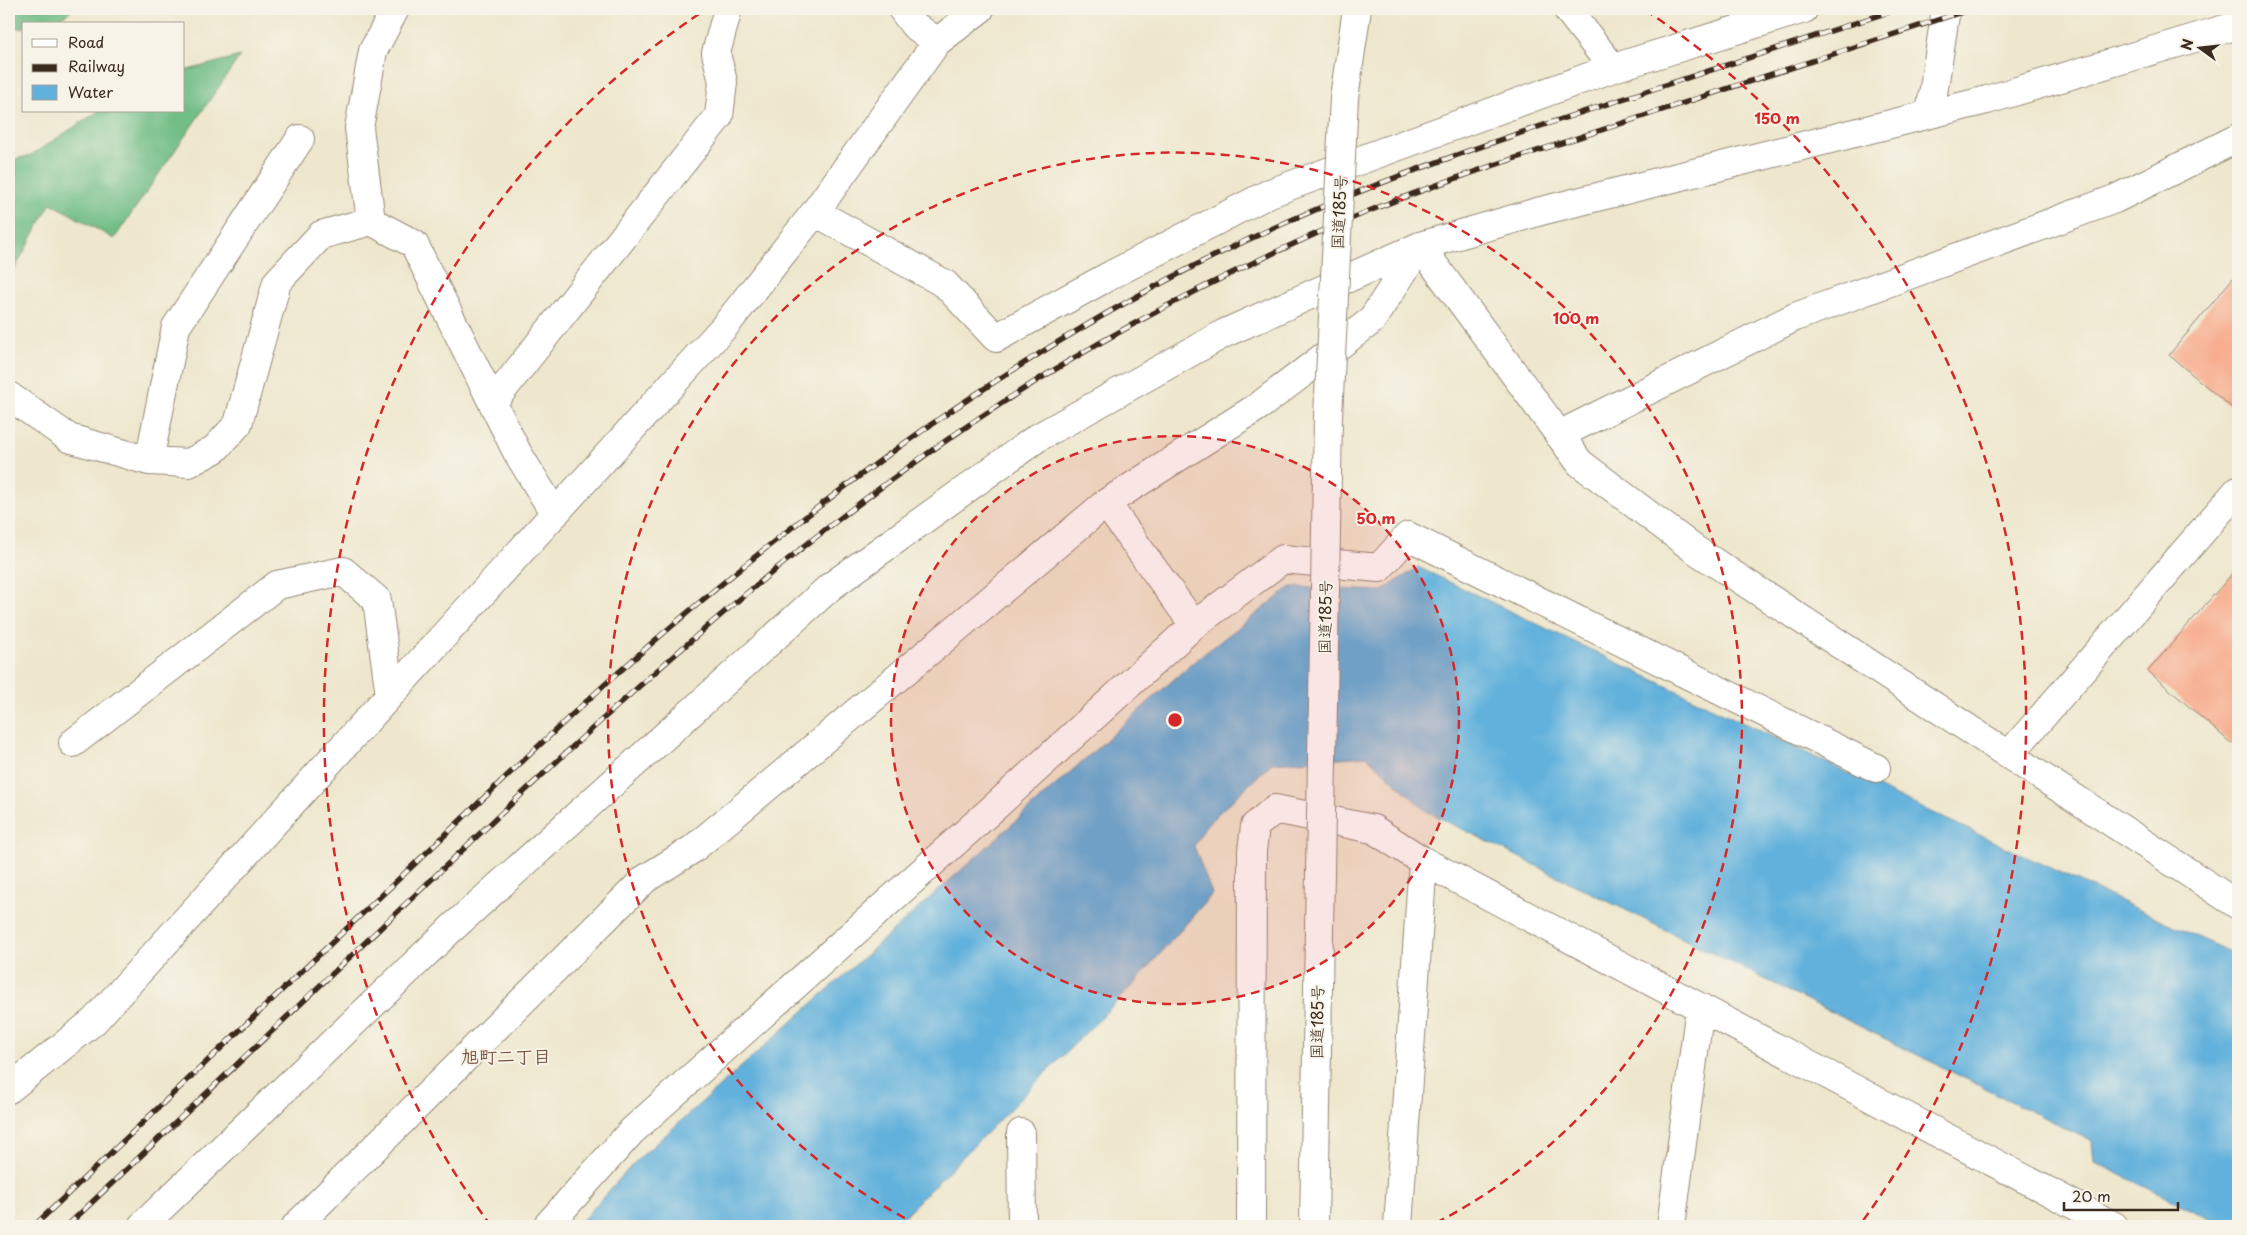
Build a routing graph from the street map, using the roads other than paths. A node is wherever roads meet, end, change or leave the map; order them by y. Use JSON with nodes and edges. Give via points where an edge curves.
{"nodes":[{"id":1,"x":395,"y":9,"type":"edge"},
{"id":2,"x":728,"y":9,"type":"edge"},
{"id":3,"x":902,"y":9,"type":"edge"},
{"id":4,"x":980,"y":9,"type":"edge"},
{"id":5,"x":1357,"y":9,"type":"edge"},
{"id":6,"x":1567,"y":9,"type":"edge"},
{"id":7,"x":1804,"y":9,"type":"edge"},
{"id":8,"x":1946,"y":9,"type":"edge"},
{"id":9,"x":2238,"y":25,"type":"edge"},
{"id":10,"x":937,"y":42,"type":"junction"},
{"id":11,"x":1613,"y":68,"type":"junction"},
{"id":12,"x":1930,"y":114,"type":"junction"},
{"id":13,"x":2238,"y":138,"type":"edge"},
{"id":14,"x":300,"y":139,"type":"dead end"},
{"id":15,"x":815,"y":212,"type":"junction"},
{"id":16,"x":371,"y":221,"type":"junction"},
{"id":17,"x":1420,"y":246,"type":"junction"},
{"id":18,"x":9,"y":396,"type":"edge"},
{"id":19,"x":493,"y":402,"type":"junction"},
{"id":20,"x":1559,"y":435,"type":"junction"},
{"id":21,"x":149,"y":461,"type":"junction"},
{"id":22,"x":2238,"y":490,"type":"edge"},
{"id":23,"x":1106,"y":503,"type":"junction"},
{"id":24,"x":555,"y":514,"type":"junction"},
{"id":25,"x":1194,"y":624,"type":"junction"},
{"id":26,"x":390,"y":695,"type":"junction"},
{"id":27,"x":73,"y":743,"type":"dead end"},
{"id":28,"x":2009,"y":755,"type":"junction"},
{"id":29,"x":1876,"y":768,"type":"dead end"},
{"id":30,"x":1424,"y":860,"type":"junction"},
{"id":31,"x":2238,"y":905,"type":"edge"},
{"id":32,"x":1700,"y":1007,"type":"junction"},
{"id":33,"x":14,"y":1076,"type":"edge"},
{"id":34,"x":1022,"y":1133,"type":"dead end"},
{"id":35,"x":142,"y":1226,"type":"edge"},
{"id":36,"x":296,"y":1226,"type":"edge"},
{"id":37,"x":547,"y":1226,"type":"edge"},
{"id":38,"x":1022,"y":1226,"type":"edge"},
{"id":39,"x":1251,"y":1226,"type":"edge"},
{"id":40,"x":1314,"y":1226,"type":"edge"},
{"id":41,"x":1398,"y":1226,"type":"edge"},
{"id":42,"x":1671,"y":1226,"type":"edge"},
{"id":43,"x":2114,"y":1226,"type":"edge"}],
"edges":[{"from":1,"to":16,"type":"main road","via":[[373,52],[359,128]]},
{"from":2,"to":19,"type":"main road","via":[[716,53],[723,82],[719,116]]},
{"from":3,"to":10,"type":"main road","via":[[914,25]]},
{"from":4,"to":10,"type":"main road"},
{"from":5,"to":40,"type":"main road","name":"国道185号","bridge":true,"via":[[1344,98],[1328,416]]},
{"from":6,"to":11,"type":"main road"},
{"from":7,"to":11,"type":"main road"},
{"from":8,"to":12,"type":"main road"},
{"from":9,"to":12,"type":"main road"},
{"from":10,"to":15,"type":"main road"},
{"from":11,"to":15,"type":"main road","via":[[1270,194],[996,338],[945,284]]},
{"from":12,"to":17,"type":"main road","via":[[1541,211]]},
{"from":13,"to":20,"type":"main road","via":[[2115,199],[1795,317]]},
{"from":14,"to":21,"type":"main road","via":[[176,327]]},
{"from":15,"to":24,"type":"main road","via":[[725,326]]},
{"from":16,"to":19,"type":"main road","via":[[414,244]]},
{"from":16,"to":21,"type":"main road","via":[[321,235],[278,282],[238,424],[215,449],[189,463]]},
{"from":17,"to":20,"type":"main road"},
{"from":17,"to":23,"type":"main road","via":[[1371,321],[1259,406]]},
{"from":17,"to":35,"type":"main road","via":[[1225,333],[1037,438],[830,587],[450,930]]},
{"from":18,"to":21,"type":"main road","via":[[69,438]]},
{"from":19,"to":24,"type":"main road","via":[[517,452]]},
{"from":20,"to":28,"type":"main road","via":[[1580,464],[1694,548]]},
{"from":22,"to":28,"type":"main road"},
{"from":23,"to":25,"type":"main road"},
{"from":23,"to":36,"type":"main road","via":[[693,849],[645,879]]},
{"from":24,"to":26,"type":"main road"},
{"from":25,"to":29,"type":"main road","via":[[1284,559],[1379,568],[1408,536]]},
{"from":25,"to":37,"type":"main road","via":[[632,1131]]},
{"from":26,"to":27,"type":"main road","via":[[377,600],[343,571],[276,584]]},
{"from":26,"to":33,"type":"main road","via":[[94,1021]]},
{"from":28,"to":31,"type":"main road"},
{"from":30,"to":32,"type":"main road"},
{"from":30,"to":39,"type":"main road","via":[[1373,829],[1275,809],[1255,826],[1252,851]]},
{"from":30,"to":41,"type":"main road"},
{"from":32,"to":42,"type":"main road"},
{"from":32,"to":43,"type":"main road"},
{"from":34,"to":38,"type":"main road"}]}
